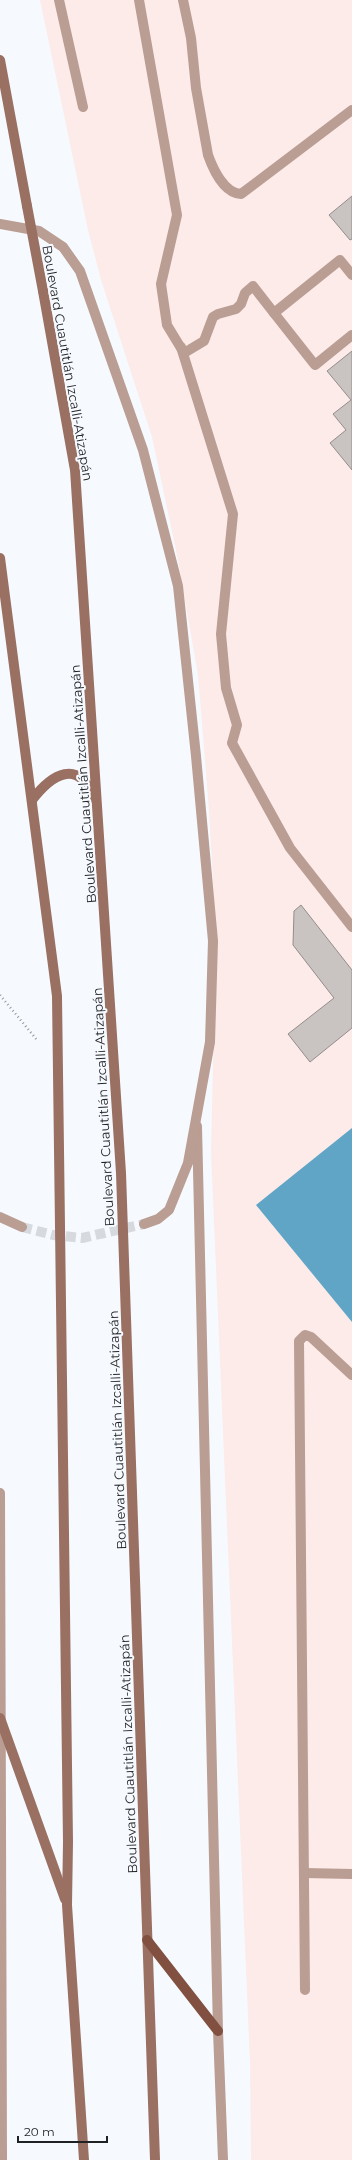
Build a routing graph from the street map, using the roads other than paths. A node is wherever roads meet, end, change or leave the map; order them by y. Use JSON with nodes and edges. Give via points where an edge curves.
{"nodes":[{"id":1,"x":59,"y":0,"type":"edge"},
{"id":2,"x":139,"y":0,"type":"edge"},
{"id":3,"x":183,"y":0,"type":"edge"},
{"id":4,"x":0,"y":60,"type":"edge"},
{"id":5,"x":82,"y":107,"type":"dead end"},
{"id":6,"x":352,"y":110,"type":"edge"},
{"id":7,"x":0,"y":224,"type":"edge"},
{"id":8,"x":352,"y":275,"type":"edge"},
{"id":9,"x":274,"y":313,"type":"junction"},
{"id":10,"x":352,"y":335,"type":"edge"},
{"id":11,"x":181,"y":347,"type":"junction"},
{"id":12,"x":0,"y":558,"type":"edge"},
{"id":13,"x":32,"y":800,"type":"junction"},
{"id":14,"x":98,"y":807,"type":"junction"},
{"id":15,"x":352,"y":926,"type":"edge"},
{"id":16,"x":197,"y":1109,"type":"junction"},
{"id":17,"x":0,"y":1217,"type":"edge"},
{"id":18,"x":144,"y":1224,"type":"tunnel mouth"},
{"id":19,"x":22,"y":1227,"type":"tunnel mouth"},
{"id":20,"x":352,"y":1375,"type":"edge"},
{"id":21,"x":0,"y":1493,"type":"edge"},
{"id":22,"x":0,"y":1718,"type":"edge"},
{"id":23,"x":304,"y":1873,"type":"junction"},
{"id":24,"x":352,"y":1874,"type":"edge"},
{"id":25,"x":67,"y":1905,"type":"junction"},
{"id":26,"x":147,"y":1940,"type":"junction"},
{"id":27,"x":305,"y":1990,"type":"dead end"},
{"id":28,"x":218,"y":2031,"type":"junction"},
{"id":29,"x":2,"y":2160,"type":"edge"},
{"id":30,"x":84,"y":2160,"type":"edge"},
{"id":31,"x":155,"y":2160,"type":"edge"},
{"id":32,"x":223,"y":2160,"type":"edge"}],
"edges":[{"from":1,"to":5,"type":"street"},
{"from":2,"to":11,"type":"street","via":[[178,215],[160,284],[167,325]]},
{"from":3,"to":6,"type":"street","via":[[191,38],[196,88],[212,164],[233,193],[240,194]]},
{"from":4,"to":14,"type":"main road","name":"Boulevard Cuautitlán Izcalli-Atizapán","bridge":true,"via":[[75,470]]},
{"from":7,"to":16,"type":"street","via":[[39,231],[63,247],[80,271],[143,450],[178,586],[213,941],[210,1042]]},
{"from":8,"to":9,"type":"street","via":[[340,260]]},
{"from":9,"to":10,"type":"street","via":[[315,365]]},
{"from":9,"to":11,"type":"street","via":[[254,286],[245,293],[242,304],[236,309],[213,317],[202,343],[184,353]]},
{"from":11,"to":15,"type":"street","via":[[233,514],[221,634],[226,688],[237,725],[232,743],[290,848]]},
{"from":12,"to":13,"type":"main road"},
{"from":13,"to":14,"type":"main road","via":[[45,784],[63,774],[78,775],[88,784]]},
{"from":13,"to":25,"type":"main road","via":[[58,996]]},
{"from":14,"to":26,"type":"main road","name":"Boulevard Cuautitlán Izcalli-Atizapán","via":[[122,1173]]},
{"from":16,"to":18,"type":"street","via":[[188,1163],[169,1210],[158,1219]]},
{"from":16,"to":28,"type":"street"},
{"from":17,"to":19,"type":"street"},
{"from":20,"to":23,"type":"street","via":[[311,1337],[305,1335],[301,1338],[299,1349]]},
{"from":21,"to":22,"type":"street"},
{"from":22,"to":25,"type":"main road"},
{"from":22,"to":29,"type":"street"},
{"from":23,"to":24,"type":"street"},
{"from":23,"to":27,"type":"street"},
{"from":25,"to":30,"type":"main road"},
{"from":26,"to":28,"type":"main road"},
{"from":26,"to":31,"type":"main road","name":"Boulevard Cuautitlán Izcalli-Atizapán"},
{"from":28,"to":32,"type":"street"}]}
